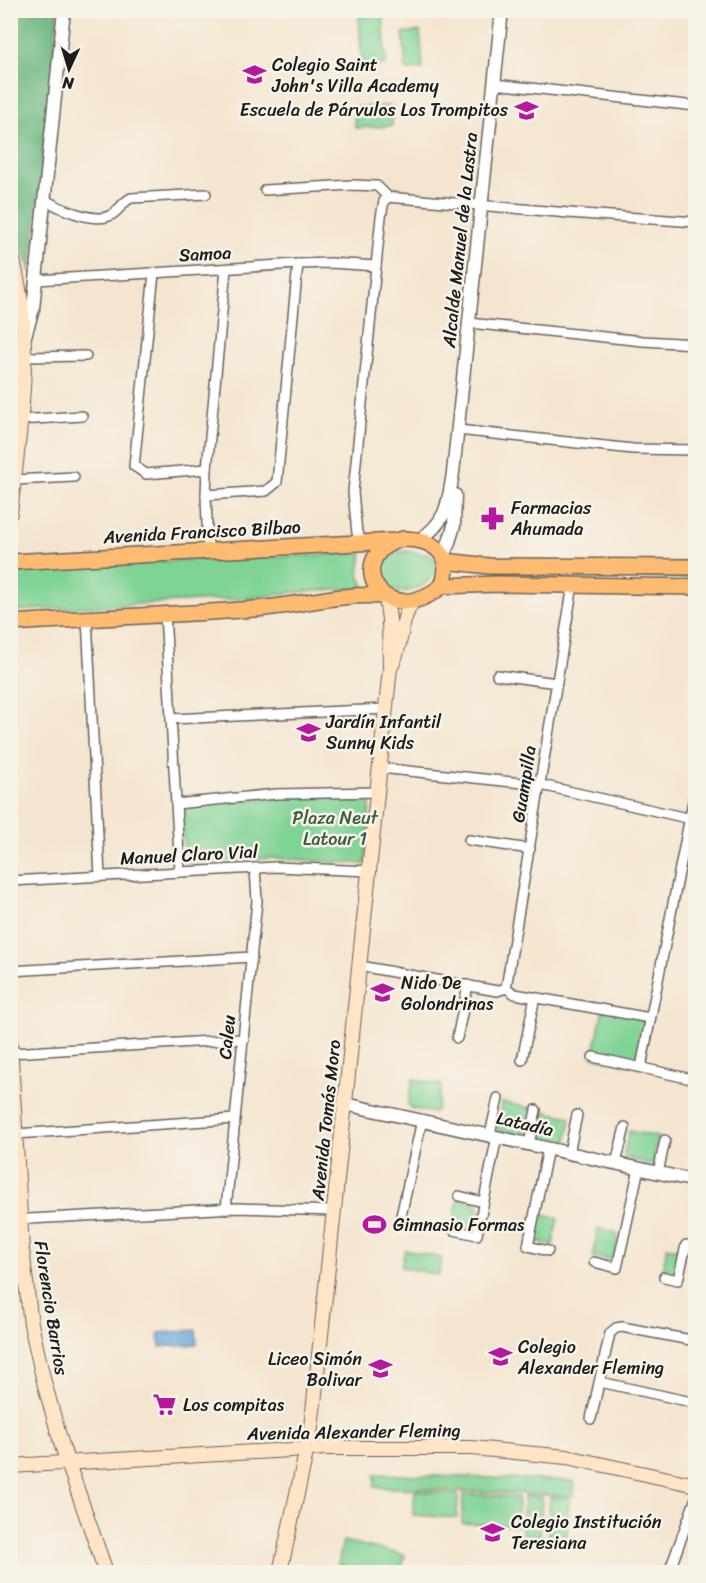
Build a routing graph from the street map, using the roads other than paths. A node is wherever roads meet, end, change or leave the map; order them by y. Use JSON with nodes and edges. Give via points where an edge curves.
{"nodes":[{"id":1,"x":64,"y":10,"type":"edge"},
{"id":2,"x":502,"y":10,"type":"edge"},
{"id":3,"x":494,"y":84,"type":"junction"},
{"id":4,"x":696,"y":105,"type":"edge"},
{"id":5,"x":265,"y":190,"type":"dead end"},
{"id":6,"x":206,"y":194,"type":"dead end"},
{"id":7,"x":388,"y":197,"type":"junction"},
{"id":8,"x":44,"y":199,"type":"junction"},
{"id":9,"x":482,"y":205,"type":"junction"},
{"id":10,"x":696,"y":222,"type":"edge"},
{"id":11,"x":10,"y":250,"type":"edge"},
{"id":12,"x":298,"y":264,"type":"junction"},
{"id":13,"x":376,"y":266,"type":"junction"},
{"id":14,"x":226,"y":269,"type":"junction"},
{"id":15,"x":154,"y":273,"type":"junction"},
{"id":16,"x":36,"y":280,"type":"junction"},
{"id":17,"x":469,"y":323,"type":"junction"},
{"id":18,"x":25,"y":336,"type":"junction"},
{"id":19,"x":696,"y":344,"type":"edge"},
{"id":20,"x":86,"y":356,"type":"dead end"},
{"id":21,"x":26,"y":357,"type":"junction"},
{"id":22,"x":82,"y":416,"type":"dead end"},
{"id":23,"x":20,"y":420,"type":"junction"},
{"id":24,"x":458,"y":430,"type":"junction"},
{"id":25,"x":696,"y":450,"type":"edge"},
{"id":26,"x":207,"y":469,"type":"junction"},
{"id":27,"x":453,"y":473,"type":"junction"},
{"id":28,"x":74,"y":477,"type":"dead end"},
{"id":29,"x":14,"y":480,"type":"junction"},
{"id":30,"x":206,"y":495,"type":"junction"},
{"id":31,"x":10,"y":513,"type":"edge"},
{"id":32,"x":357,"y":540,"type":"junction"},
{"id":33,"x":419,"y":540,"type":"junction"},
{"id":34,"x":395,"y":541,"type":"junction"},
{"id":35,"x":208,"y":551,"type":"junction"},
{"id":36,"x":445,"y":559,"type":"junction"},
{"id":37,"x":10,"y":562,"type":"edge"},
{"id":38,"x":696,"y":567,"type":"edge"},
{"id":39,"x":573,"y":585,"type":"junction"},
{"id":40,"x":442,"y":586,"type":"junction"},
{"id":41,"x":696,"y":587,"type":"edge"},
{"id":42,"x":384,"y":597,"type":"junction"},
{"id":43,"x":414,"y":600,"type":"junction"},
{"id":44,"x":165,"y":614,"type":"junction"},
{"id":45,"x":87,"y":618,"type":"junction"},
{"id":46,"x":10,"y":622,"type":"edge"},
{"id":47,"x":390,"y":668,"type":"junction"},
{"id":48,"x":497,"y":675,"type":"dead end"},
{"id":49,"x":558,"y":683,"type":"junction"},
{"id":50,"x":386,"y":710,"type":"junction"},
{"id":51,"x":171,"y":719,"type":"junction"},
{"id":52,"x":380,"y":768,"type":"junction"},
{"id":53,"x":541,"y":785,"type":"junction"},
{"id":54,"x":696,"y":786,"type":"edge"},
{"id":55,"x":377,"y":792,"type":"junction"},
{"id":56,"x":176,"y":804,"type":"junction"},
{"id":57,"x":692,"y":820,"type":"edge"},
{"id":58,"x":469,"y":840,"type":"dead end"},
{"id":59,"x":530,"y":849,"type":"junction"},
{"id":60,"x":255,"y":868,"type":"junction"},
{"id":61,"x":369,"y":871,"type":"junction"},
{"id":62,"x":180,"y":872,"type":"junction"},
{"id":63,"x":100,"y":876,"type":"junction"},
{"id":64,"x":10,"y":881,"type":"edge"},
{"id":65,"x":252,"y":957,"type":"junction"},
{"id":66,"x":360,"y":966,"type":"junction"},
{"id":67,"x":10,"y":971,"type":"edge"},
{"id":68,"x":468,"y":986,"type":"junction"},
{"id":69,"x":506,"y":988,"type":"junction"},
{"id":70,"x":535,"y":997,"type":"junction"},
{"id":71,"x":650,"y":1018,"type":"junction"},
{"id":72,"x":457,"y":1038,"type":"dead end"},
{"id":73,"x":244,"y":1039,"type":"junction"},
{"id":74,"x":10,"y":1040,"type":"edge"},
{"id":75,"x":11,"y":1053,"type":"edge"},
{"id":76,"x":593,"y":1057,"type":"dead end"},
{"id":77,"x":522,"y":1060,"type":"dead end"},
{"id":78,"x":643,"y":1067,"type":"junction"},
{"id":79,"x":696,"y":1080,"type":"edge"},
{"id":80,"x":498,"y":1098,"type":"dead end"},
{"id":81,"x":345,"y":1104,"type":"junction"},
{"id":82,"x":536,"y":1110,"type":"dead end"},
{"id":83,"x":577,"y":1115,"type":"dead end"},
{"id":84,"x":235,"y":1119,"type":"junction"},
{"id":85,"x":422,"y":1120,"type":"junction"},
{"id":86,"x":625,"y":1127,"type":"dead end"},
{"id":87,"x":16,"y":1134,"type":"junction"},
{"id":88,"x":493,"y":1136,"type":"junction"},
{"id":89,"x":665,"y":1140,"type":"dead end"},
{"id":90,"x":529,"y":1144,"type":"junction"},
{"id":91,"x":548,"y":1148,"type":"junction"},
{"id":92,"x":569,"y":1153,"type":"junction"},
{"id":93,"x":616,"y":1163,"type":"junction"},
{"id":94,"x":639,"y":1168,"type":"junction"},
{"id":95,"x":658,"y":1173,"type":"junction"},
{"id":96,"x":696,"y":1181,"type":"edge"},
{"id":97,"x":459,"y":1196,"type":"dead end"},
{"id":98,"x":483,"y":1202,"type":"junction"},
{"id":99,"x":226,"y":1209,"type":"junction"},
{"id":100,"x":334,"y":1211,"type":"junction"},
{"id":101,"x":401,"y":1216,"type":"dead end"},
{"id":102,"x":15,"y":1220,"type":"edge"},
{"id":103,"x":454,"y":1230,"type":"dead end"},
{"id":104,"x":686,"y":1245,"type":"edge"},
{"id":105,"x":548,"y":1251,"type":"dead end"},
{"id":106,"x":594,"y":1262,"type":"dead end"},
{"id":107,"x":664,"y":1277,"type":"dead end"},
{"id":108,"x":696,"y":1341,"type":"edge"},
{"id":109,"x":600,"y":1382,"type":"junction"},
{"id":110,"x":696,"y":1403,"type":"edge"},
{"id":111,"x":591,"y":1419,"type":"dead end"},
{"id":112,"x":306,"y":1449,"type":"junction"},
{"id":113,"x":67,"y":1463,"type":"junction"},
{"id":114,"x":10,"y":1466,"type":"edge"},
{"id":115,"x":696,"y":1485,"type":"edge"},
{"id":116,"x":696,"y":1497,"type":"edge"},
{"id":117,"x":106,"y":1572,"type":"edge"},
{"id":118,"x":280,"y":1572,"type":"edge"},
{"id":119,"x":669,"y":1572,"type":"edge"}],
"edges":[{"from":1,"to":8,"type":"street"},
{"from":2,"to":3,"type":"street","name":"Alcalde Manuel de la Lastra"},
{"from":3,"to":4,"type":"street"},
{"from":3,"to":9,"type":"street","name":"Alcalde Manuel de la Lastra"},
{"from":5,"to":7,"type":"street","via":[[377,186]]},
{"from":6,"to":8,"type":"street","via":[[131,198],[105,217],[68,211]]},
{"from":7,"to":9,"type":"street"},
{"from":7,"to":13,"type":"street","via":[[384,201]]},
{"from":8,"to":16,"type":"street"},
{"from":9,"to":10,"type":"street"},
{"from":9,"to":17,"type":"street","name":"Alcalde Manuel de la Lastra"},
{"from":11,"to":18,"type":"main road"},
{"from":12,"to":13,"type":"street","name":"Samoa"},
{"from":12,"to":14,"type":"street","name":"Samoa"},
{"from":12,"to":30,"type":"street","via":[[277,482],[266,491]]},
{"from":13,"to":32,"type":"street","via":[[353,492]]},
{"from":14,"to":15,"type":"street","name":"Samoa"},
{"from":14,"to":26,"type":"street"},
{"from":15,"to":16,"type":"street","name":"Samoa"},
{"from":15,"to":26,"type":"street","via":[[135,466],[146,474]]},
{"from":16,"to":18,"type":"street"},
{"from":17,"to":19,"type":"street"},
{"from":17,"to":24,"type":"street","name":"Alcalde Manuel de la Lastra"},
{"from":18,"to":21,"type":"main road"},
{"from":20,"to":21,"type":"street"},
{"from":21,"to":23,"type":"main road"},
{"from":22,"to":23,"type":"street"},
{"from":23,"to":29,"type":"main road"},
{"from":24,"to":25,"type":"street","via":[[633,449]]},
{"from":24,"to":27,"type":"street","name":"Alcalde Manuel de la Lastra"},
{"from":26,"to":30,"type":"street"},
{"from":27,"to":33,"type":"street","name":"Alcalde Manuel de la Lastra","via":[[445,514]]},
{"from":27,"to":36,"type":"street","name":"Alcalde Manuel de la Lastra","via":[[454,526]]},
{"from":28,"to":29,"type":"street"},
{"from":29,"to":31,"type":"main road"},
{"from":30,"to":35,"type":"street"},
{"from":32,"to":34,"type":"main road","name":"Avenida Francisco Bilbao"},
{"from":32,"to":35,"type":"main road","name":"Avenida Francisco Bilbao"},
{"from":33,"to":34,"type":"main road"},
{"from":33,"to":36,"type":"main road","via":[[434,546]]},
{"from":34,"to":42,"type":"main road","via":[[379,552],[372,570],[372,579]]},
{"from":35,"to":37,"type":"main road","name":"Avenida Francisco Bilbao"},
{"from":36,"to":38,"type":"main road","via":[[489,566]]},
{"from":36,"to":40,"type":"main road"},
{"from":39,"to":40,"type":"main road"},
{"from":39,"to":41,"type":"main road"},
{"from":39,"to":49,"type":"street","name":"Guampilla"},
{"from":40,"to":43,"type":"main road"},
{"from":42,"to":43,"type":"main road"},
{"from":42,"to":44,"type":"main road","via":[[369,595],[254,609]]},
{"from":42,"to":47,"type":"main road","name":"Avenida Tomás Moro","via":[[389,619]]},
{"from":43,"to":47,"type":"main road","name":"Avenida Tomás Moro","via":[[405,614],[399,648]]},
{"from":44,"to":45,"type":"main road"},
{"from":44,"to":51,"type":"street"},
{"from":45,"to":46,"type":"main road"},
{"from":45,"to":63,"type":"street"},
{"from":47,"to":50,"type":"main road","name":"Avenida Tomás Moro"},
{"from":48,"to":49,"type":"street"},
{"from":49,"to":53,"type":"street","name":"Guampilla"},
{"from":50,"to":51,"type":"street"},
{"from":50,"to":52,"type":"main road","name":"Avenida Tomás Moro"},
{"from":51,"to":56,"type":"street"},
{"from":52,"to":53,"type":"street"},
{"from":52,"to":55,"type":"main road","name":"Avenida Tomás Moro"},
{"from":53,"to":57,"type":"street"},
{"from":53,"to":59,"type":"street","name":"Guampilla"},
{"from":54,"to":57,"type":"street"},
{"from":55,"to":56,"type":"street","via":[[276,794]]},
{"from":55,"to":61,"type":"main road","name":"Avenida Tomás Moro"},
{"from":56,"to":62,"type":"street"},
{"from":57,"to":71,"type":"street"},
{"from":58,"to":59,"type":"street"},
{"from":59,"to":69,"type":"street","name":"Guampilla"},
{"from":60,"to":61,"type":"street","name":"Manuel Claro Vial"},
{"from":60,"to":62,"type":"street","name":"Manuel Claro Vial"},
{"from":60,"to":65,"type":"street","name":"Caleu","via":[[258,894]]},
{"from":61,"to":66,"type":"main road","name":"Avenida Tomás Moro"},
{"from":62,"to":63,"type":"street","name":"Manuel Claro Vial"},
{"from":63,"to":64,"type":"street","name":"Manuel Claro Vial"},
{"from":65,"to":67,"type":"street"},
{"from":65,"to":73,"type":"street","name":"Caleu"},
{"from":66,"to":68,"type":"street"},
{"from":66,"to":81,"type":"main road","name":"Avenida Tomás Moro"},
{"from":68,"to":69,"type":"street","via":[[497,991]]},
{"from":68,"to":72,"type":"street"},
{"from":69,"to":70,"type":"street","via":[[515,994]]},
{"from":70,"to":71,"type":"street"},
{"from":70,"to":77,"type":"street"},
{"from":71,"to":78,"type":"street"},
{"from":73,"to":75,"type":"street"},
{"from":73,"to":84,"type":"street","name":"Caleu"},
{"from":74,"to":75,"type":"main road","name":"Florencio Barrios"},
{"from":75,"to":87,"type":"main road","name":"Florencio Barrios"},
{"from":76,"to":78,"type":"street"},
{"from":78,"to":79,"type":"street"},
{"from":80,"to":88,"type":"street"},
{"from":81,"to":85,"type":"street","name":"Latadía"},
{"from":81,"to":100,"type":"main road","name":"Avenida Tomás Moro"},
{"from":82,"to":90,"type":"street"},
{"from":83,"to":92,"type":"street"},
{"from":84,"to":87,"type":"street"},
{"from":84,"to":99,"type":"street","name":"Caleu"},
{"from":85,"to":88,"type":"street","name":"Latadía"},
{"from":85,"to":101,"type":"street"},
{"from":86,"to":93,"type":"street"},
{"from":87,"to":102,"type":"main road","name":"Florencio Barrios"},
{"from":88,"to":90,"type":"street","name":"Latadía"},
{"from":88,"to":98,"type":"street"},
{"from":89,"to":95,"type":"street"},
{"from":90,"to":91,"type":"street","name":"Latadía"},
{"from":91,"to":92,"type":"street","name":"Latadía"},
{"from":91,"to":105,"type":"street","via":[[528,1246]]},
{"from":92,"to":93,"type":"street","name":"Latadía"},
{"from":93,"to":94,"type":"street","name":"Latadía"},
{"from":94,"to":95,"type":"street","name":"Latadía"},
{"from":94,"to":106,"type":"street","via":[[617,1268]]},
{"from":95,"to":96,"type":"street","name":"Latadía"},
{"from":97,"to":98,"type":"street"},
{"from":98,"to":103,"type":"street","via":[[477,1235]]},
{"from":99,"to":100,"type":"street"},
{"from":99,"to":102,"type":"street"},
{"from":100,"to":112,"type":"main road","name":"Avenida Tomás Moro"},
{"from":102,"to":113,"type":"main road","name":"Florencio Barrios","via":[[37,1353]]},
{"from":104,"to":107,"type":"street","via":[[678,1280]]},
{"from":108,"to":109,"type":"street","via":[[616,1328],[610,1333]]},
{"from":109,"to":110,"type":"street"},
{"from":109,"to":111,"type":"street"},
{"from":112,"to":113,"type":"main road","name":"Avenida Alexander Fleming"},
{"from":112,"to":115,"type":"main road","name":"Avenida Alexander Fleming","via":[[451,1447],[541,1453]]},
{"from":112,"to":118,"type":"main road","name":"Avenida Tomás Moro"},
{"from":113,"to":114,"type":"main road","name":"Avenida Alexander Fleming"},
{"from":113,"to":117,"type":"main road","name":"Florencio Barrios"},
{"from":116,"to":119,"type":"street"}]}
